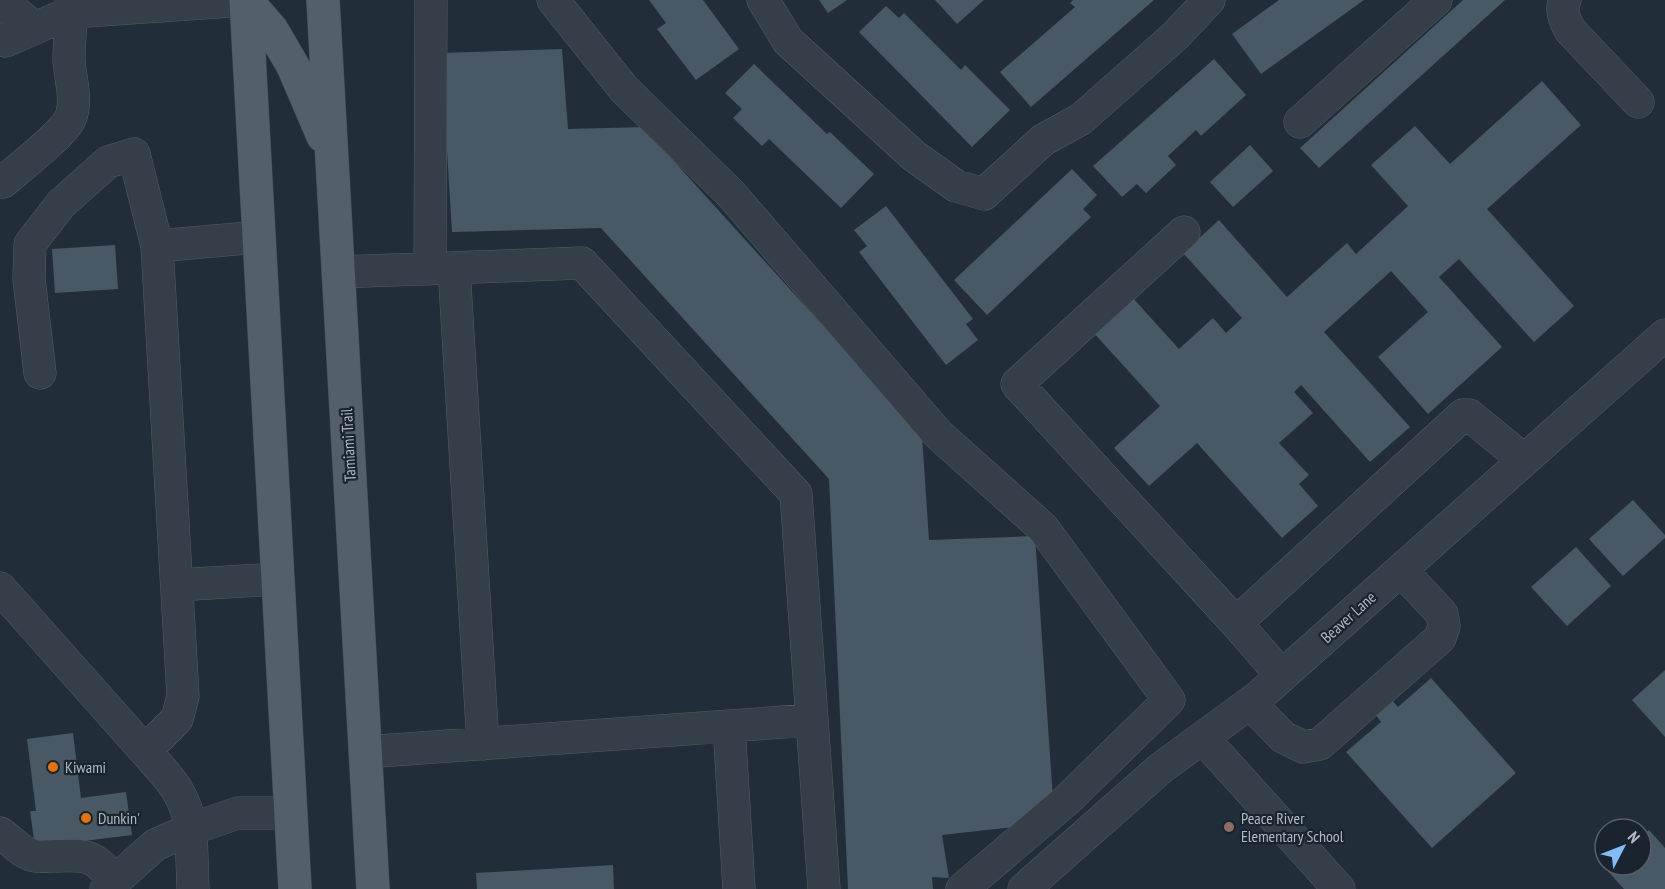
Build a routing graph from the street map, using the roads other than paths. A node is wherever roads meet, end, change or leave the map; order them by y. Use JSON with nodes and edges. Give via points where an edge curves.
{"nodes":[{"id":1,"x":246,"y":0,"type":"edge"},
{"id":2,"x":322,"y":0,"type":"edge"},
{"id":3,"x":433,"y":0,"type":"edge"},
{"id":4,"x":553,"y":0,"type":"edge"},
{"id":5,"x":763,"y":0,"type":"edge"},
{"id":6,"x":1209,"y":0,"type":"edge"},
{"id":7,"x":1436,"y":0,"type":"edge"},
{"id":8,"x":1565,"y":0,"type":"edge"},
{"id":9,"x":0,"y":6,"type":"edge"},
{"id":10,"x":71,"y":6,"type":"edge"},
{"id":11,"x":33,"y":27,"type":"junction"},
{"id":12,"x":0,"y":39,"type":"edge"},
{"id":13,"x":1638,"y":102,"type":"dead end"},
{"id":14,"x":1300,"y":122,"type":"dead end"},
{"id":15,"x":332,"y":157,"type":"junction"},
{"id":16,"x":0,"y":179,"type":"edge"},
{"id":17,"x":1184,"y":232,"type":"dead end"},
{"id":18,"x":259,"y":237,"type":"junction"},
{"id":19,"x":158,"y":246,"type":"junction"},
{"id":20,"x":442,"y":268,"type":"junction"},
{"id":21,"x":338,"y":272,"type":"junction"},
{"id":22,"x":1665,"y":335,"type":"edge"},
{"id":23,"x":40,"y":373,"type":"dead end"},
{"id":24,"x":1524,"y":460,"type":"junction"},
{"id":25,"x":1401,"y":570,"type":"junction"},
{"id":26,"x":278,"y":579,"type":"junction"},
{"id":27,"x":177,"y":585,"type":"junction"},
{"id":28,"x":0,"y":588,"type":"edge"},
{"id":29,"x":1236,"y":623,"type":"junction"},
{"id":30,"x":1282,"y":676,"type":"junction"},
{"id":31,"x":1250,"y":703,"type":"junction"},
{"id":32,"x":812,"y":720,"type":"junction"},
{"id":33,"x":729,"y":726,"type":"junction"},
{"id":34,"x":1203,"y":738,"type":"junction"},
{"id":35,"x":483,"y":744,"type":"junction"},
{"id":36,"x":145,"y":751,"type":"junction"},
{"id":37,"x":365,"y":752,"type":"junction"},
{"id":38,"x":291,"y":813,"type":"junction"},
{"id":39,"x":191,"y":829,"type":"junction"},
{"id":40,"x":0,"y":833,"type":"edge"},
{"id":41,"x":111,"y":885,"type":"edge"},
{"id":42,"x":193,"y":889,"type":"edge"},
{"id":43,"x":295,"y":889,"type":"edge"},
{"id":44,"x":373,"y":889,"type":"edge"},
{"id":45,"x":739,"y":889,"type":"edge"},
{"id":46,"x":824,"y":889,"type":"edge"},
{"id":47,"x":962,"y":889,"type":"edge"},
{"id":48,"x":1024,"y":889,"type":"edge"},
{"id":49,"x":1339,"y":889,"type":"edge"}],
"edges":[{"from":1,"to":10,"type":"street"},
{"from":1,"to":15,"type":"main road","via":[[272,30],[293,66]]},
{"from":1,"to":18,"type":"main road"},
{"from":2,"to":15,"type":"main road","name":"Tamiami Trail"},
{"from":3,"to":20,"type":"street"},
{"from":4,"to":47,"type":"street","via":[[624,89],[731,194],[938,434],[1043,528],[1169,700],[1067,800]]},
{"from":5,"to":6,"type":"street","via":[[788,41],[914,156],[956,186],[984,194],[1043,140],[1081,119],[1175,36]]},
{"from":7,"to":14,"type":"street"},
{"from":8,"to":13,"type":"street","via":[[1564,18],[1570,30]]},
{"from":9,"to":11,"type":"street","via":[[12,9]]},
{"from":10,"to":11,"type":"street"},
{"from":10,"to":16,"type":"street","via":[[70,120],[3,182]]},
{"from":11,"to":12,"type":"street","via":[[6,41]]},
{"from":15,"to":21,"type":"main road","name":"Tamiami Trail"},
{"from":17,"to":29,"type":"street","via":[[1017,384]]},
{"from":18,"to":19,"type":"street"},
{"from":18,"to":26,"type":"main road"},
{"from":19,"to":23,"type":"street","via":[[134,154],[108,162],[61,204],[30,243],[29,279]]},
{"from":19,"to":27,"type":"street"},
{"from":20,"to":21,"type":"street"},
{"from":20,"to":32,"type":"street","via":[[582,263],[796,494]]},
{"from":20,"to":35,"type":"street"},
{"from":21,"to":37,"type":"main road","name":"Tamiami Trail"},
{"from":22,"to":24,"type":"street","name":"Beaver Lane"},
{"from":24,"to":25,"type":"street","name":"Beaver Lane"},
{"from":24,"to":29,"type":"street","via":[[1469,415],[1463,415]]},
{"from":25,"to":30,"type":"street","name":"Beaver Lane"},
{"from":25,"to":31,"type":"street","via":[[1442,614],[1440,638],[1320,744],[1303,747],[1283,737]]},
{"from":26,"to":27,"type":"street"},
{"from":26,"to":38,"type":"main road"},
{"from":27,"to":36,"type":"street","via":[[183,696],[177,719]]},
{"from":28,"to":36,"type":"street"},
{"from":29,"to":30,"type":"street"},
{"from":30,"to":31,"type":"street","name":"Beaver Lane"},
{"from":31,"to":34,"type":"street","name":"Beaver Lane"},
{"from":32,"to":33,"type":"street"},
{"from":32,"to":46,"type":"street"},
{"from":33,"to":35,"type":"street"},
{"from":33,"to":45,"type":"street"},
{"from":34,"to":48,"type":"street","name":"Beaver Lane","via":[[1161,768]]},
{"from":34,"to":49,"type":"street"},
{"from":35,"to":37,"type":"street"},
{"from":36,"to":39,"type":"street","via":[[176,785]]},
{"from":37,"to":44,"type":"main road","name":"Tamiami Trail"},
{"from":38,"to":39,"type":"street","via":[[238,813]]},
{"from":38,"to":43,"type":"main road"},
{"from":39,"to":41,"type":"street","via":[[155,845]]},
{"from":39,"to":42,"type":"street"},
{"from":40,"to":41,"type":"street","via":[[34,856],[92,858],[100,863]]}]}
